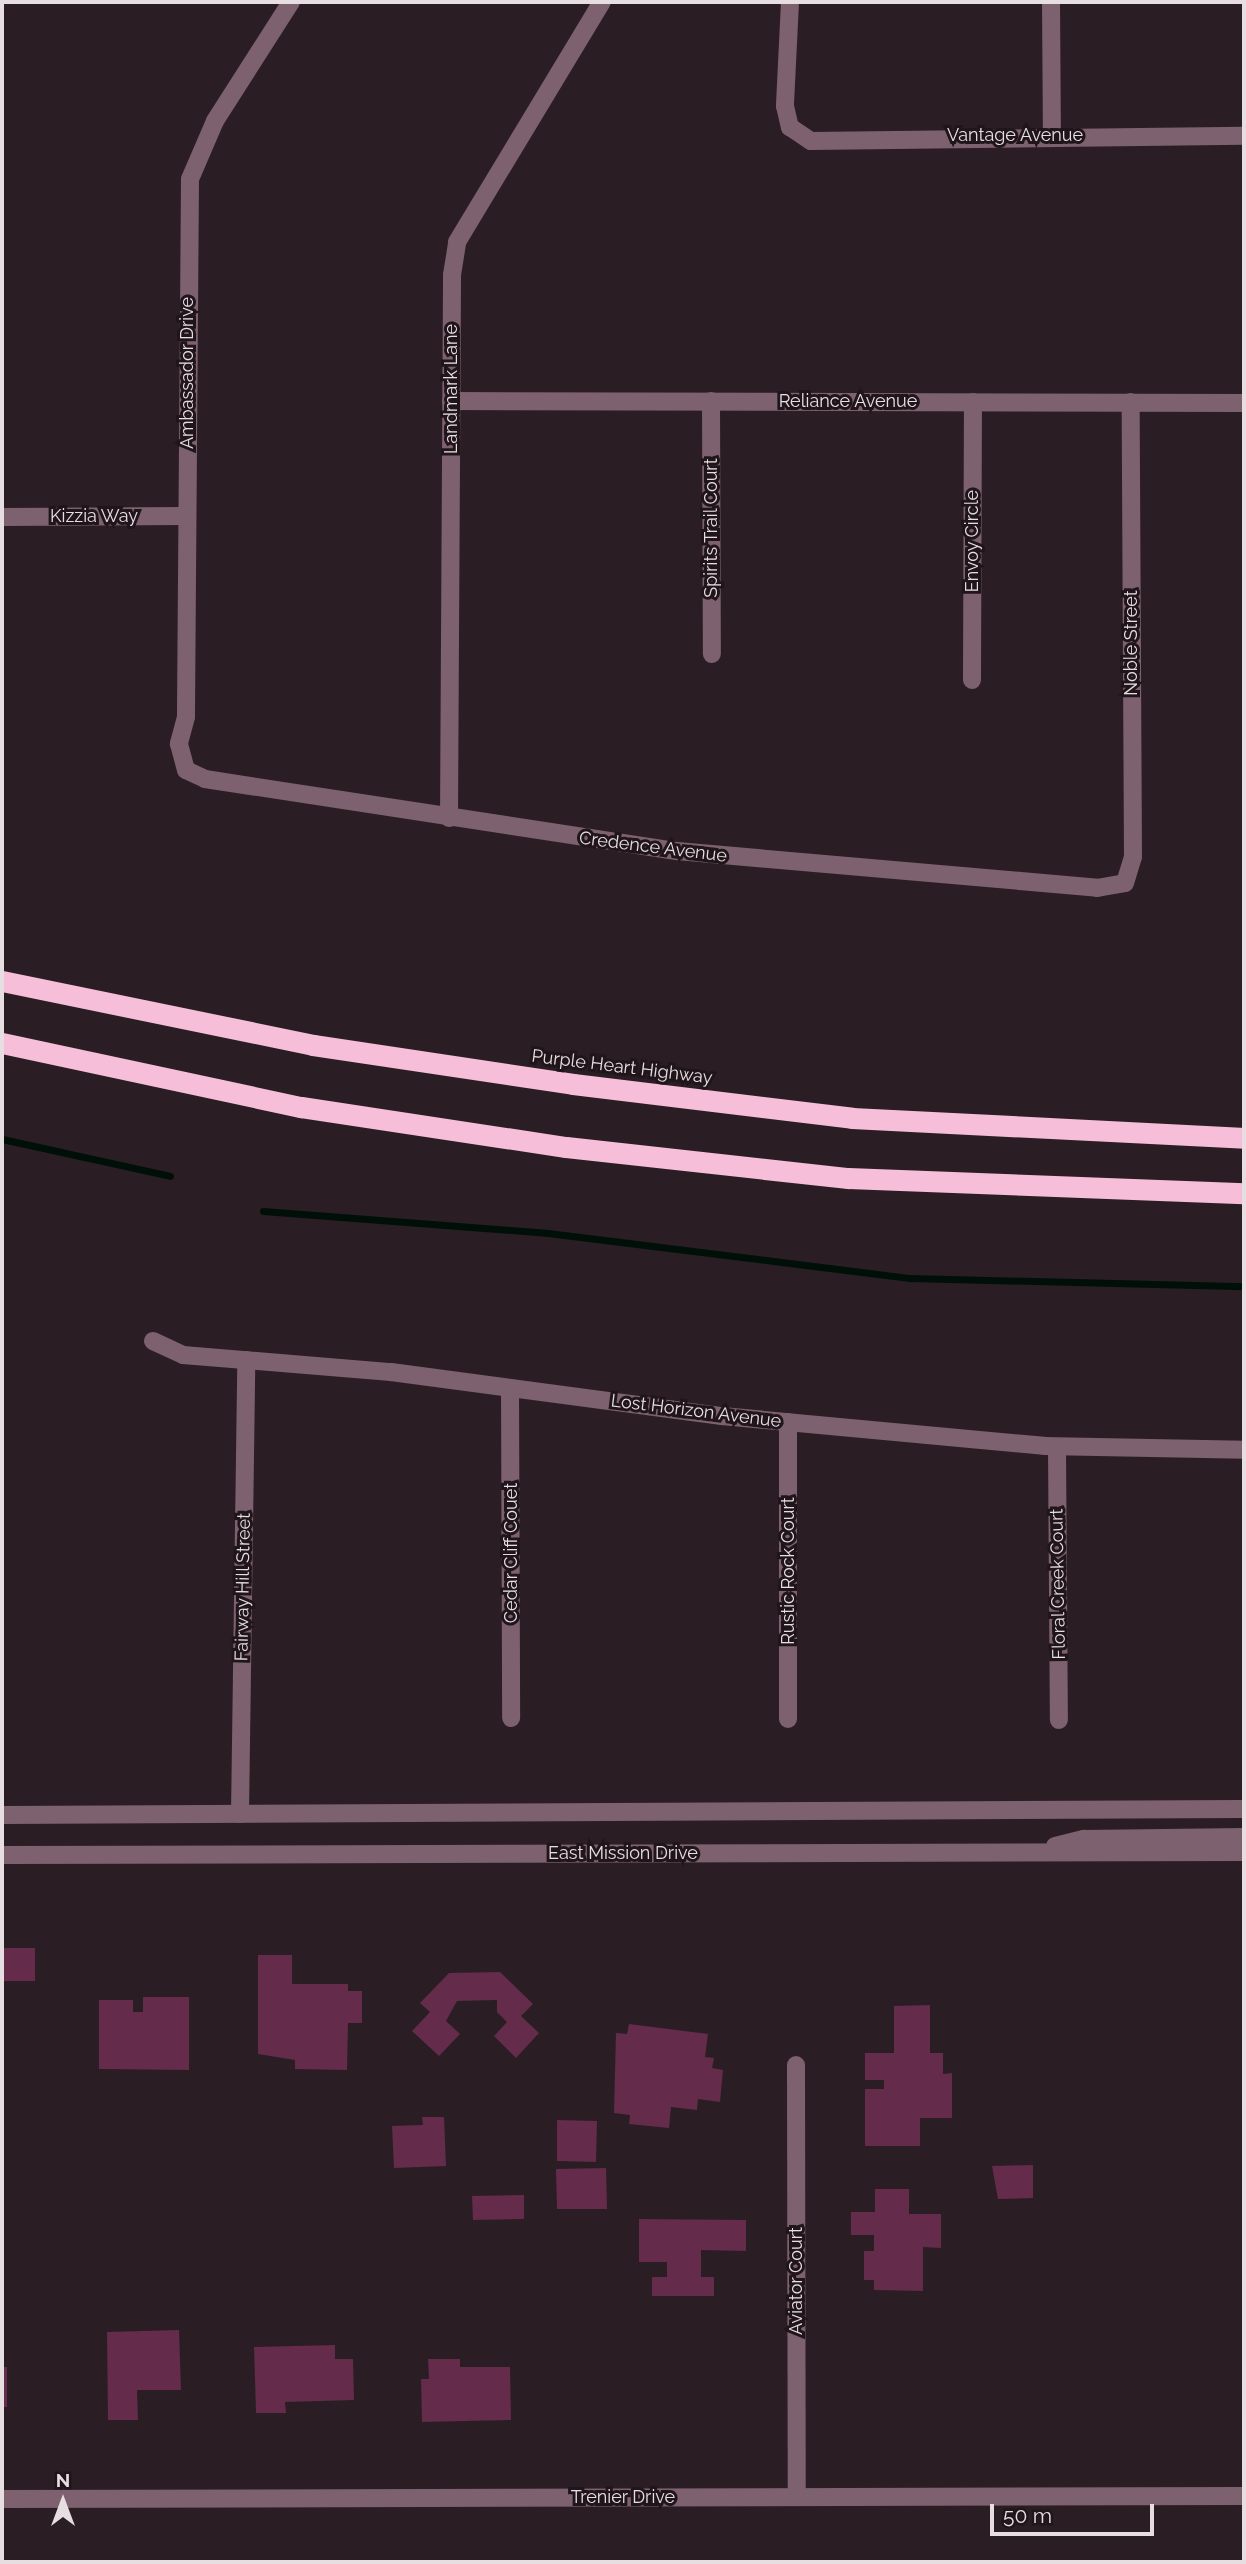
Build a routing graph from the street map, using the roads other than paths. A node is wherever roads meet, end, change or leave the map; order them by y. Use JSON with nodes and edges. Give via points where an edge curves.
{"nodes":[{"id":1,"x":291,"y":2,"type":"edge"},
{"id":2,"x":602,"y":2,"type":"edge"},
{"id":3,"x":790,"y":2,"type":"edge"},
{"id":4,"x":1051,"y":2,"type":"edge"},
{"id":5,"x":1052,"y":135,"type":"junction"},
{"id":6,"x":1244,"y":136,"type":"edge"},
{"id":7,"x":451,"y":401,"type":"junction"},
{"id":8,"x":711,"y":401,"type":"junction"},
{"id":9,"x":973,"y":402,"type":"junction"},
{"id":10,"x":1131,"y":402,"type":"junction"},
{"id":11,"x":1244,"y":402,"type":"edge"},
{"id":12,"x":187,"y":516,"type":"junction"},
{"id":13,"x":2,"y":517,"type":"edge"},
{"id":14,"x":712,"y":654,"type":"dead end"},
{"id":15,"x":972,"y":680,"type":"dead end"},
{"id":16,"x":186,"y":770,"type":"joint"},
{"id":17,"x":449,"y":818,"type":"junction"},
{"id":18,"x":1125,"y":883,"type":"joint"},
{"id":19,"x":2,"y":981,"type":"edge"},
{"id":20,"x":2,"y":1044,"type":"edge"},
{"id":21,"x":1244,"y":1138,"type":"edge"},
{"id":22,"x":1244,"y":1193,"type":"edge"},
{"id":23,"x":153,"y":1341,"type":"dead end"},
{"id":24,"x":246,"y":1360,"type":"junction"},
{"id":25,"x":510,"y":1388,"type":"junction"},
{"id":26,"x":788,"y":1422,"type":"junction"},
{"id":27,"x":1057,"y":1447,"type":"junction"},
{"id":28,"x":1244,"y":1450,"type":"edge"},
{"id":29,"x":511,"y":1718,"type":"dead end"},
{"id":30,"x":788,"y":1719,"type":"dead end"},
{"id":31,"x":1059,"y":1720,"type":"dead end"},
{"id":32,"x":1244,"y":1809,"type":"edge"},
{"id":33,"x":240,"y":1814,"type":"junction"},
{"id":34,"x":2,"y":1815,"type":"edge"},
{"id":35,"x":1244,"y":1838,"type":"edge"},
{"id":36,"x":1028,"y":1853,"type":"junction"},
{"id":37,"x":1244,"y":1853,"type":"edge"},
{"id":38,"x":2,"y":1855,"type":"edge"},
{"id":39,"x":796,"y":2065,"type":"dead end"},
{"id":40,"x":1244,"y":2496,"type":"edge"},
{"id":41,"x":797,"y":2497,"type":"junction"},
{"id":42,"x":2,"y":2499,"type":"edge"}],
"edges":[{"from":1,"to":12,"type":"street","name":"Ambassador Drive","via":[[215,121],[190,179]]},
{"from":2,"to":7,"type":"street","name":"Landmark Lane","via":[[466,219],[452,275]]},
{"from":3,"to":5,"type":"street","name":"Vantage Avenue","via":[[785,106],[790,127],[811,141]]},
{"from":4,"to":5,"type":"street"},
{"from":5,"to":6,"type":"street","name":"Vantage Avenue"},
{"from":7,"to":8,"type":"street","name":"Reliance Avenue"},
{"from":7,"to":17,"type":"street","name":"Landmark Lane"},
{"from":8,"to":9,"type":"street","name":"Reliance Avenue"},
{"from":8,"to":14,"type":"street","name":"Spirits Trail Court"},
{"from":9,"to":10,"type":"street","name":"Reliance Avenue"},
{"from":9,"to":15,"type":"street","name":"Envoy Circle"},
{"from":10,"to":11,"type":"street","name":"Reliance Avenue"},
{"from":10,"to":18,"type":"street","name":"Noble Street","via":[[1133,857]]},
{"from":12,"to":13,"type":"street","name":"Kizzia Way"},
{"from":12,"to":16,"type":"street","name":"Ambassador Drive","via":[[186,717],[179,744]]},
{"from":16,"to":17,"type":"street","name":"Credence Avenue","via":[[205,779]]},
{"from":17,"to":18,"type":"street","name":"Credence Avenue","via":[[818,866],[1097,888]]},
{"from":19,"to":21,"type":"highway","name":"Purple Heart Highway","via":[[313,1045],[573,1084],[852,1118]]},
{"from":20,"to":22,"type":"highway","via":[[300,1107],[566,1147],[848,1178]]},
{"from":23,"to":24,"type":"street","name":"Lost Horizon Avenue","via":[[183,1355]]},
{"from":24,"to":25,"type":"street","name":"Lost Horizon Avenue"},
{"from":24,"to":33,"type":"street","name":"Fairway Hill Street"},
{"from":25,"to":26,"type":"street","name":"Lost Horizon Avenue"},
{"from":25,"to":29,"type":"street","name":"Cedar Cliff Couet"},
{"from":26,"to":27,"type":"street","name":"Lost Horizon Avenue"},
{"from":26,"to":30,"type":"street","name":"Rustic Rock Court"},
{"from":27,"to":28,"type":"street","name":"Lost Horizon Avenue"},
{"from":27,"to":31,"type":"street","name":"Floral Creek Court"},
{"from":32,"to":33,"type":"street"},
{"from":33,"to":34,"type":"street"},
{"from":35,"to":36,"type":"street","via":[[1084,1839]]},
{"from":36,"to":37,"type":"street","name":"East Mission Drive"},
{"from":36,"to":38,"type":"street","name":"East Mission Drive"},
{"from":39,"to":41,"type":"street","name":"Aviator Court"},
{"from":40,"to":41,"type":"street","name":"Trenier Drive"},
{"from":41,"to":42,"type":"street","name":"Trenier Drive"}]}
